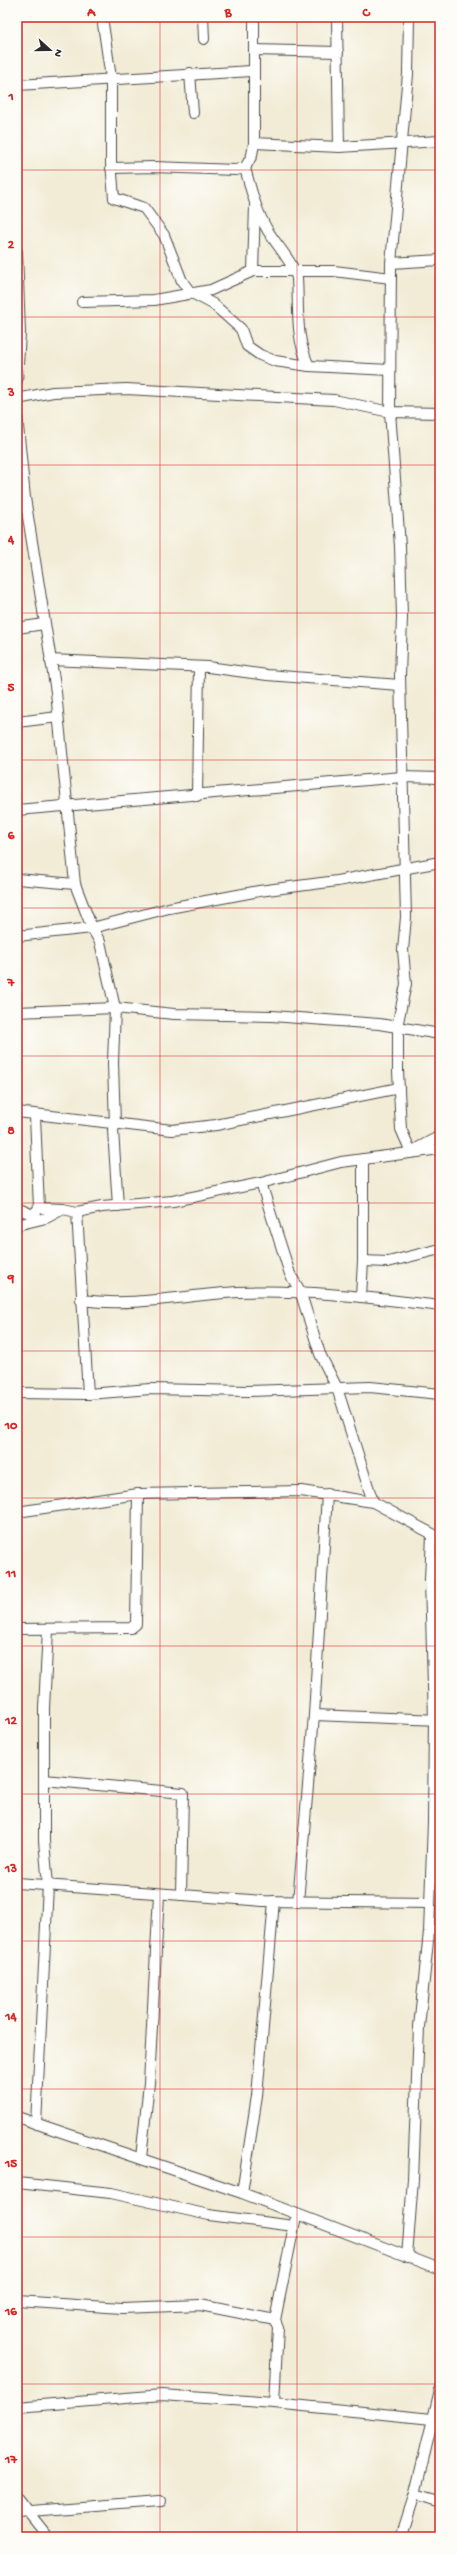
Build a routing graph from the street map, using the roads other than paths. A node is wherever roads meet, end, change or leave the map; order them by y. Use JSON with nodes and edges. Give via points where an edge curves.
{"nodes":[{"id":1,"x":102,"y":17,"type":"edge"},
{"id":2,"x":203,"y":17,"type":"edge"},
{"id":3,"x":254,"y":17,"type":"edge"},
{"id":4,"x":337,"y":17,"type":"edge"},
{"id":5,"x":409,"y":17,"type":"edge"},
{"id":6,"x":204,"y":38,"type":"dead end"},
{"id":7,"x":254,"y":50,"type":"junction"},
{"id":8,"x":338,"y":52,"type":"junction"},
{"id":9,"x":252,"y":71,"type":"junction"},
{"id":10,"x":190,"y":73,"type":"junction"},
{"id":11,"x":111,"y":78,"type":"junction"},
{"id":12,"x":17,"y":85,"type":"edge"},
{"id":13,"x":193,"y":113,"type":"dead end"},
{"id":14,"x":440,"y":141,"type":"edge"},
{"id":15,"x":254,"y":143,"type":"junction"},
{"id":16,"x":402,"y":144,"type":"junction"},
{"id":17,"x":339,"y":147,"type":"junction"},
{"id":18,"x":111,"y":168,"type":"junction"},
{"id":19,"x":245,"y":168,"type":"junction"},
{"id":20,"x":255,"y":204,"type":"junction"},
{"id":21,"x":17,"y":252,"type":"edge"},
{"id":22,"x":440,"y":260,"type":"edge"},
{"id":23,"x":391,"y":263,"type":"junction"},
{"id":24,"x":295,"y":270,"type":"junction"},
{"id":25,"x":253,"y":271,"type":"junction"},
{"id":26,"x":391,"y":278,"type":"junction"},
{"id":27,"x":190,"y":292,"type":"junction"},
{"id":28,"x":82,"y":302,"type":"dead end"},
{"id":29,"x":309,"y":366,"type":"junction"},
{"id":30,"x":390,"y":370,"type":"junction"},
{"id":31,"x":17,"y":380,"type":"edge"},
{"id":32,"x":17,"y":399,"type":"edge"},
{"id":33,"x":390,"y":412,"type":"junction"},
{"id":34,"x":440,"y":414,"type":"edge"},
{"id":35,"x":17,"y":416,"type":"edge"},
{"id":36,"x":21,"y":499,"type":"edge"},
{"id":37,"x":44,"y":624,"type":"junction"},
{"id":38,"x":17,"y":628,"type":"edge"},
{"id":39,"x":50,"y":660,"type":"junction"},
{"id":40,"x":199,"y":668,"type":"junction"},
{"id":41,"x":400,"y":685,"type":"junction"},
{"id":42,"x":58,"y":717,"type":"junction"},
{"id":43,"x":17,"y":722,"type":"edge"},
{"id":44,"x":402,"y":777,"type":"junction"},
{"id":45,"x":440,"y":778,"type":"edge"},
{"id":46,"x":196,"y":796,"type":"junction"},
{"id":47,"x":68,"y":807,"type":"junction"},
{"id":48,"x":17,"y":810,"type":"edge"},
{"id":49,"x":440,"y":862,"type":"edge"},
{"id":50,"x":404,"y":869,"type":"junction"},
{"id":51,"x":17,"y":879,"type":"edge"},
{"id":52,"x":75,"y":884,"type":"junction"},
{"id":53,"x":92,"y":928,"type":"junction"},
{"id":54,"x":17,"y":936,"type":"edge"},
{"id":55,"x":115,"y":1008,"type":"junction"},
{"id":56,"x":17,"y":1012,"type":"edge"},
{"id":57,"x":398,"y":1029,"type":"junction"},
{"id":58,"x":440,"y":1034,"type":"edge"},
{"id":59,"x":399,"y":1088,"type":"junction"},
{"id":60,"x":17,"y":1112,"type":"edge"},
{"id":61,"x":35,"y":1116,"type":"junction"},
{"id":62,"x":116,"y":1125,"type":"junction"},
{"id":63,"x":440,"y":1136,"type":"edge"},
{"id":64,"x":440,"y":1149,"type":"edge"},
{"id":65,"x":411,"y":1152,"type":"junction"},
{"id":66,"x":363,"y":1159,"type":"junction"},
{"id":67,"x":261,"y":1183,"type":"junction"},
{"id":68,"x":118,"y":1206,"type":"junction"},
{"id":69,"x":17,"y":1208,"type":"edge"},
{"id":70,"x":39,"y":1208,"type":"junction"},
{"id":71,"x":63,"y":1209,"type":"junction"},
{"id":72,"x":77,"y":1212,"type":"junction"},
{"id":73,"x":17,"y":1225,"type":"edge"},
{"id":74,"x":440,"y":1249,"type":"edge"},
{"id":75,"x":363,"y":1261,"type":"junction"},
{"id":76,"x":300,"y":1291,"type":"junction"},
{"id":77,"x":361,"y":1297,"type":"junction"},
{"id":78,"x":81,"y":1300,"type":"junction"},
{"id":79,"x":440,"y":1306,"type":"edge"},
{"id":80,"x":337,"y":1388,"type":"junction"},
{"id":81,"x":17,"y":1393,"type":"edge"},
{"id":82,"x":88,"y":1394,"type":"junction"},
{"id":83,"x":440,"y":1394,"type":"edge"},
{"id":84,"x":138,"y":1494,"type":"junction"},
{"id":85,"x":327,"y":1494,"type":"junction"},
{"id":86,"x":373,"y":1502,"type":"junction"},
{"id":87,"x":17,"y":1512,"type":"edge"},
{"id":88,"x":436,"y":1537,"type":"edge"},
{"id":89,"x":17,"y":1629,"type":"edge"},
{"id":90,"x":48,"y":1630,"type":"junction"},
{"id":91,"x":314,"y":1714,"type":"junction"},
{"id":92,"x":437,"y":1720,"type":"edge"},
{"id":93,"x":44,"y":1780,"type":"junction"},
{"id":94,"x":17,"y":1882,"type":"edge"},
{"id":95,"x":48,"y":1885,"type":"junction"},
{"id":96,"x":159,"y":1894,"type":"junction"},
{"id":97,"x":182,"y":1896,"type":"junction"},
{"id":98,"x":274,"y":1901,"type":"junction"},
{"id":99,"x":298,"y":1902,"type":"junction"},
{"id":100,"x":430,"y":1903,"type":"junction"},
{"id":101,"x":17,"y":2117,"type":"edge"},
{"id":102,"x":36,"y":2124,"type":"junction"},
{"id":103,"x":141,"y":2158,"type":"junction"},
{"id":104,"x":17,"y":2182,"type":"edge"},
{"id":105,"x":242,"y":2192,"type":"junction"},
{"id":106,"x":298,"y":2214,"type":"junction"},
{"id":107,"x":294,"y":2226,"type":"junction"},
{"id":108,"x":407,"y":2257,"type":"junction"},
{"id":109,"x":440,"y":2269,"type":"edge"},
{"id":110,"x":17,"y":2301,"type":"edge"},
{"id":111,"x":276,"y":2320,"type":"junction"},
{"id":112,"x":440,"y":2390,"type":"edge"},
{"id":113,"x":274,"y":2402,"type":"junction"},
{"id":114,"x":17,"y":2406,"type":"edge"},
{"id":115,"x":432,"y":2419,"type":"junction"},
{"id":116,"x":415,"y":2494,"type":"junction"},
{"id":117,"x":17,"y":2498,"type":"edge"},
{"id":118,"x":440,"y":2500,"type":"edge"},
{"id":119,"x":160,"y":2502,"type":"dead end"},
{"id":120,"x":17,"y":2512,"type":"edge"},
{"id":121,"x":29,"y":2512,"type":"junction"},
{"id":122,"x":48,"y":2537,"type":"edge"},
{"id":123,"x":401,"y":2537,"type":"edge"}],
"edges":[{"from":1,"to":11,"type":"street"},
{"from":2,"to":6,"type":"street"},
{"from":3,"to":7,"type":"street"},
{"from":4,"to":8,"type":"street"},
{"from":5,"to":16,"type":"street","via":[[408,74]]},
{"from":7,"to":8,"type":"street"},
{"from":7,"to":9,"type":"street"},
{"from":8,"to":17,"type":"street"},
{"from":9,"to":10,"type":"street"},
{"from":9,"to":15,"type":"street"},
{"from":10,"to":11,"type":"street"},
{"from":10,"to":13,"type":"street"},
{"from":11,"to":12,"type":"street"},
{"from":11,"to":18,"type":"street"},
{"from":14,"to":16,"type":"street"},
{"from":15,"to":17,"type":"street"},
{"from":15,"to":19,"type":"street","via":[[252,155]]},
{"from":16,"to":17,"type":"street"},
{"from":16,"to":23,"type":"street"},
{"from":18,"to":19,"type":"street"},
{"from":18,"to":27,"type":"street","via":[[114,198],[144,208],[154,220],[169,246],[182,281]]},
{"from":19,"to":20,"type":"street"},
{"from":20,"to":24,"type":"street","via":[[268,231]]},
{"from":20,"to":25,"type":"street"},
{"from":21,"to":31,"type":"street","via":[[20,333]]},
{"from":22,"to":23,"type":"street"},
{"from":23,"to":26,"type":"street"},
{"from":24,"to":25,"type":"street"},
{"from":24,"to":26,"type":"street","via":[[334,271]]},
{"from":24,"to":29,"type":"street","via":[[298,286],[299,335]]},
{"from":25,"to":27,"type":"street","via":[[211,290]]},
{"from":26,"to":30,"type":"street"},
{"from":27,"to":28,"type":"street","via":[[154,300]]},
{"from":27,"to":29,"type":"street","via":[[213,304],[241,329],[248,346],[260,355],[276,361]]},
{"from":29,"to":30,"type":"street"},
{"from":30,"to":33,"type":"street"},
{"from":32,"to":33,"type":"street","via":[[53,392],[126,389],[334,400]]},
{"from":33,"to":34,"type":"street"},
{"from":33,"to":41,"type":"street","via":[[400,554]]},
{"from":35,"to":36,"type":"street"},
{"from":36,"to":37,"type":"street"},
{"from":37,"to":38,"type":"street"},
{"from":37,"to":39,"type":"street"},
{"from":39,"to":40,"type":"street"},
{"from":39,"to":42,"type":"street"},
{"from":40,"to":41,"type":"street"},
{"from":40,"to":46,"type":"street"},
{"from":41,"to":44,"type":"street"},
{"from":42,"to":43,"type":"street"},
{"from":42,"to":47,"type":"street"},
{"from":44,"to":45,"type":"street"},
{"from":44,"to":46,"type":"street"},
{"from":44,"to":50,"type":"street"},
{"from":46,"to":47,"type":"street"},
{"from":47,"to":48,"type":"street"},
{"from":47,"to":52,"type":"street"},
{"from":49,"to":50,"type":"street"},
{"from":50,"to":53,"type":"street","via":[[252,892],[169,908]]},
{"from":50,"to":57,"type":"street","via":[[406,917],[403,950],[406,984]]},
{"from":51,"to":52,"type":"street"},
{"from":52,"to":53,"type":"street"},
{"from":53,"to":54,"type":"street"},
{"from":53,"to":55,"type":"street","via":[[100,942]]},
{"from":55,"to":56,"type":"street"},
{"from":55,"to":57,"type":"street","via":[[174,1014],[272,1016],[355,1022]]},
{"from":55,"to":62,"type":"street","via":[[113,1063]]},
{"from":57,"to":58,"type":"street"},
{"from":57,"to":59,"type":"street"},
{"from":59,"to":62,"type":"street","via":[[216,1125],[172,1130]]},
{"from":59,"to":65,"type":"street","via":[[400,1129]]},
{"from":60,"to":61,"type":"street"},
{"from":61,"to":62,"type":"street","via":[[54,1115]]},
{"from":61,"to":70,"type":"street"},
{"from":62,"to":68,"type":"street","via":[[113,1130]]},
{"from":63,"to":65,"type":"street"},
{"from":64,"to":65,"type":"street"},
{"from":65,"to":66,"type":"street"},
{"from":66,"to":67,"type":"street"},
{"from":66,"to":75,"type":"street"},
{"from":67,"to":68,"type":"street","via":[[173,1201]]},
{"from":67,"to":76,"type":"street","via":[[290,1274]]},
{"from":68,"to":72,"type":"street"},
{"from":69,"to":70,"type":"street","via":[[33,1215]]},
{"from":70,"to":71,"type":"street"},
{"from":71,"to":72,"type":"street"},
{"from":71,"to":73,"type":"street","via":[[46,1218]]},
{"from":72,"to":78,"type":"street"},
{"from":74,"to":75,"type":"street","via":[[388,1262]]},
{"from":75,"to":77,"type":"street"},
{"from":76,"to":77,"type":"street"},
{"from":76,"to":78,"type":"street","via":[[237,1292],[160,1300]]},
{"from":76,"to":80,"type":"street","via":[[320,1354]]},
{"from":77,"to":79,"type":"street"},
{"from":78,"to":82,"type":"street"},
{"from":80,"to":82,"type":"street","via":[[248,1391],[150,1389]]},
{"from":80,"to":83,"type":"street","via":[[370,1387]]},
{"from":80,"to":86,"type":"street"},
{"from":81,"to":82,"type":"street"},
{"from":84,"to":85,"type":"street","via":[[293,1491]]},
{"from":84,"to":87,"type":"street"},
{"from":84,"to":90,"type":"street","via":[[136,1624],[131,1628]]},
{"from":85,"to":86,"type":"street"},
{"from":85,"to":91,"type":"street"},
{"from":86,"to":88,"type":"street"},
{"from":88,"to":92,"type":"street","via":[[430,1580]]},
{"from":89,"to":90,"type":"street"},
{"from":90,"to":93,"type":"street"},
{"from":91,"to":92,"type":"street"},
{"from":91,"to":99,"type":"street"},
{"from":92,"to":100,"type":"street"},
{"from":93,"to":95,"type":"street","via":[[44,1841]]},
{"from":93,"to":97,"type":"street","via":[[183,1793]]},
{"from":94,"to":95,"type":"street"},
{"from":95,"to":96,"type":"street"},
{"from":95,"to":102,"type":"street"},
{"from":96,"to":97,"type":"street"},
{"from":96,"to":103,"type":"street","via":[[149,2083]]},
{"from":97,"to":98,"type":"street"},
{"from":98,"to":99,"type":"street"},
{"from":98,"to":105,"type":"street","via":[[257,2096]]},
{"from":99,"to":100,"type":"street"},
{"from":100,"to":108,"type":"street","via":[[419,2027]]},
{"from":101,"to":102,"type":"street"},
{"from":102,"to":103,"type":"street"},
{"from":103,"to":105,"type":"street"},
{"from":104,"to":107,"type":"street","via":[[111,2192],[209,2215]]},
{"from":105,"to":106,"type":"street"},
{"from":106,"to":107,"type":"street"},
{"from":106,"to":108,"type":"street"},
{"from":107,"to":111,"type":"street"},
{"from":108,"to":109,"type":"street"},
{"from":110,"to":111,"type":"street","via":[[122,2308],[200,2305]]},
{"from":111,"to":113,"type":"street","via":[[278,2327]]},
{"from":112,"to":115,"type":"street"},
{"from":113,"to":114,"type":"street","via":[[162,2395]]},
{"from":113,"to":115,"type":"street"},
{"from":115,"to":116,"type":"street"},
{"from":116,"to":118,"type":"street"},
{"from":116,"to":123,"type":"street"},
{"from":117,"to":121,"type":"street"},
{"from":119,"to":121,"type":"street"},
{"from":120,"to":121,"type":"street"},
{"from":121,"to":122,"type":"street"}]}
